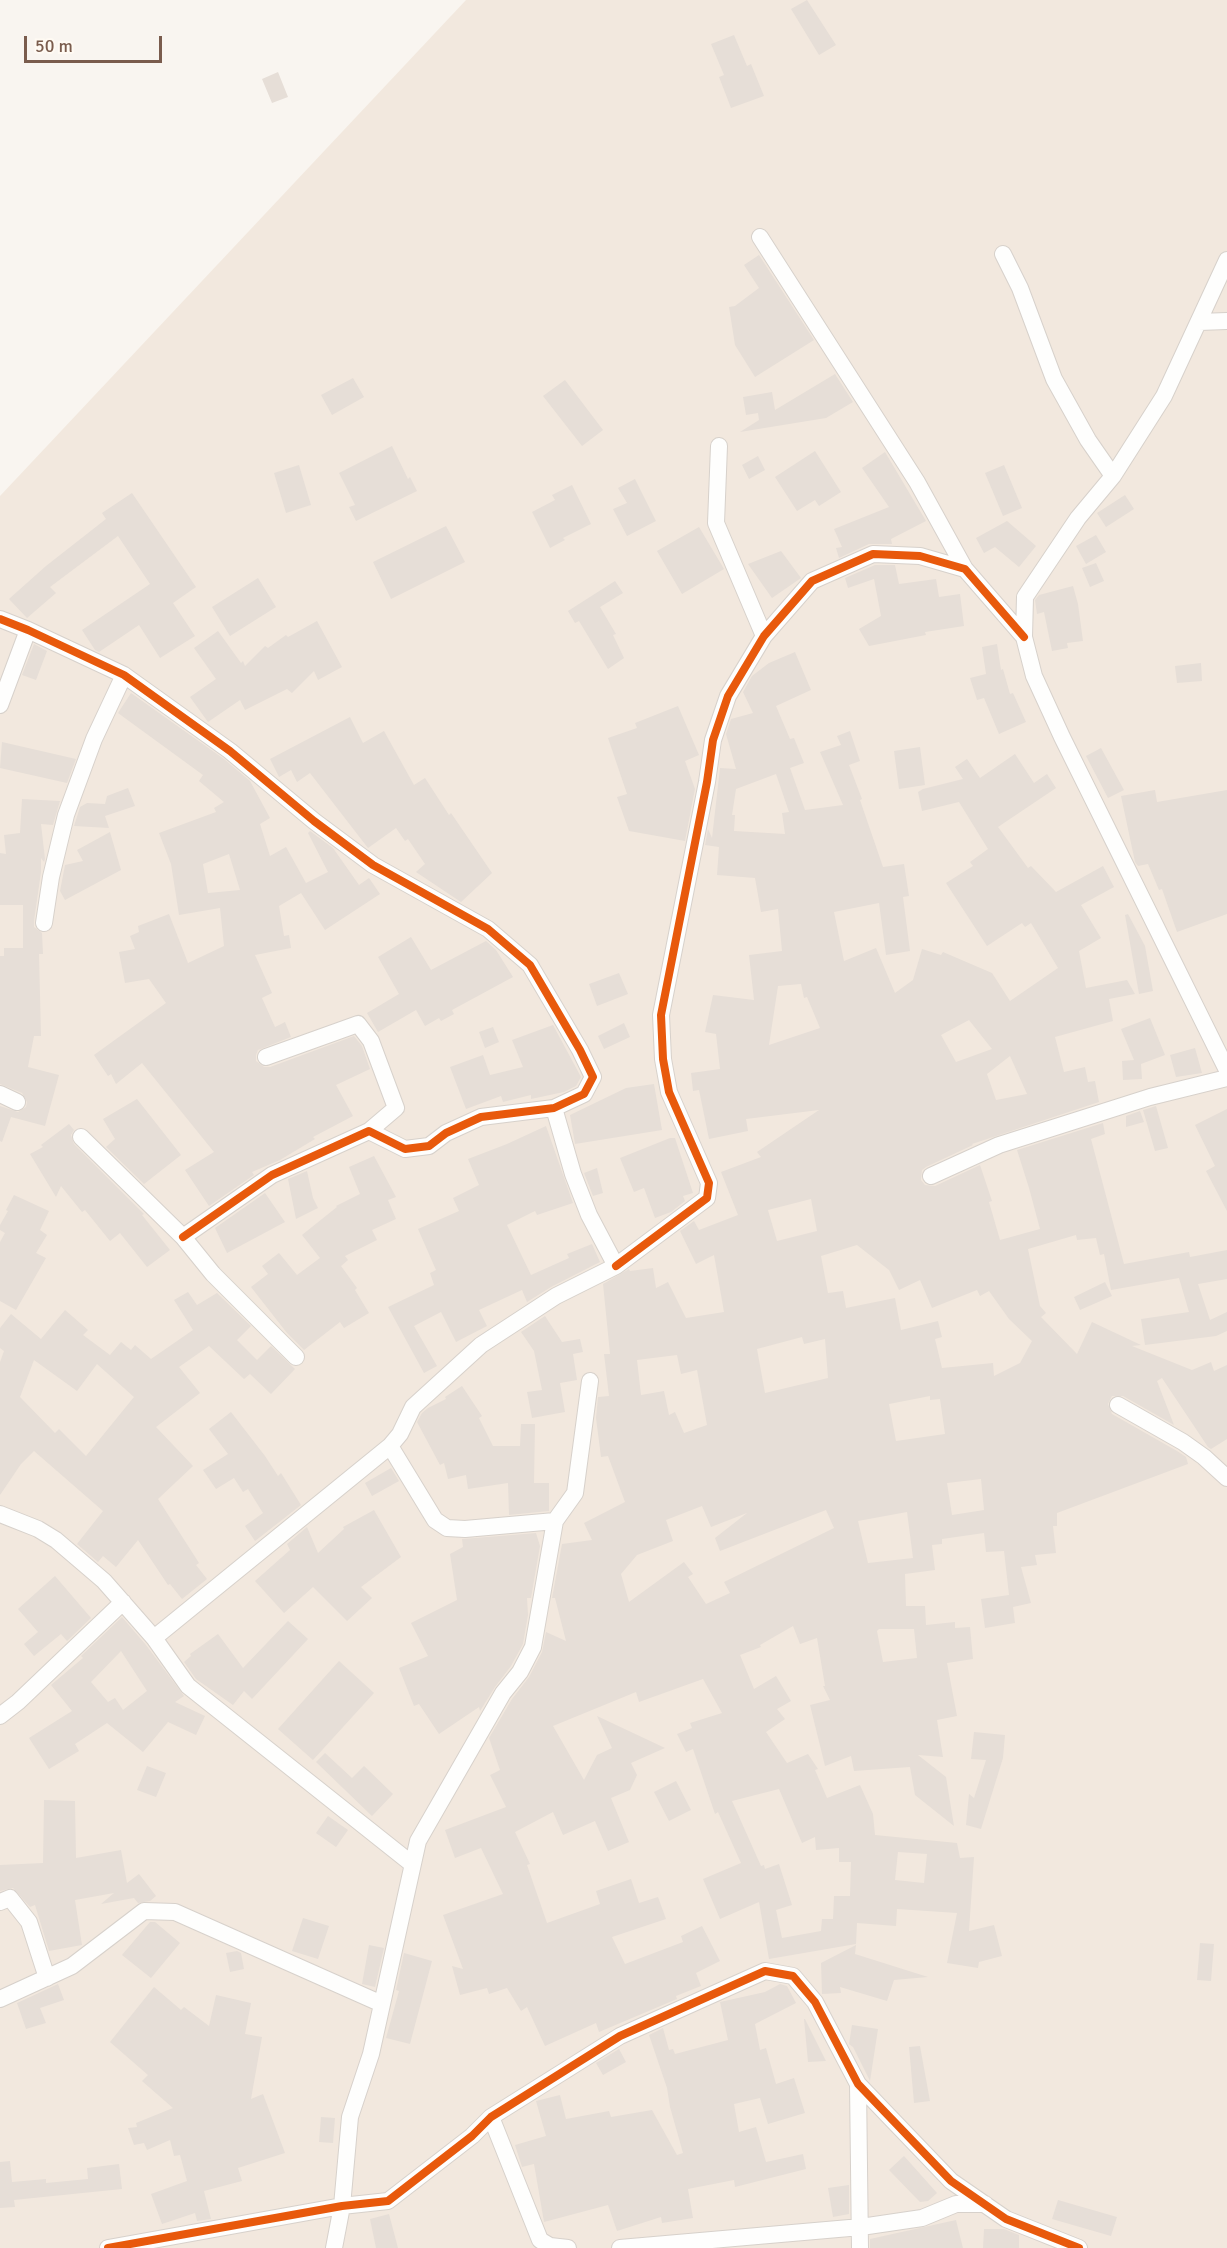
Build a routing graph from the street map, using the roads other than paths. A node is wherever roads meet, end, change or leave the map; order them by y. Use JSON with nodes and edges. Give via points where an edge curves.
{"nodes":[{"id":1,"x":760,"y":237,"type":"dead end"},
{"id":2,"x":1003,"y":254,"type":"dead end"},
{"id":3,"x":1227,"y":260,"type":"edge"},
{"id":4,"x":1227,"y":321,"type":"edge"},
{"id":5,"x":1199,"y":322,"type":"junction"},
{"id":6,"x":719,"y":446,"type":"dead end"},
{"id":7,"x":1113,"y":476,"type":"junction"},
{"id":8,"x":965,"y":569,"type":"junction"},
{"id":9,"x":0,"y":620,"type":"edge"},
{"id":10,"x":28,"y":630,"type":"junction"},
{"id":11,"x":764,"y":636,"type":"junction"},
{"id":12,"x":1024,"y":637,"type":"junction"},
{"id":13,"x":123,"y":675,"type":"junction"},
{"id":14,"x":0,"y":705,"type":"edge"},
{"id":15,"x":44,"y":923,"type":"dead end"},
{"id":16,"x":266,"y":1057,"type":"dead end"},
{"id":17,"x":1227,"y":1070,"type":"edge"},
{"id":18,"x":1227,"y":1078,"type":"edge"},
{"id":19,"x":0,"y":1094,"type":"edge"},
{"id":20,"x":17,"y":1102,"type":"dead end"},
{"id":21,"x":554,"y":1108,"type":"junction"},
{"id":22,"x":369,"y":1131,"type":"junction"},
{"id":23,"x":81,"y":1137,"type":"dead end"},
{"id":24,"x":931,"y":1176,"type":"dead end"},
{"id":25,"x":183,"y":1237,"type":"junction"},
{"id":26,"x":616,"y":1266,"type":"junction"},
{"id":27,"x":296,"y":1357,"type":"dead end"},
{"id":28,"x":590,"y":1382,"type":"dead end"},
{"id":29,"x":1118,"y":1405,"type":"dead end"},
{"id":30,"x":390,"y":1446,"type":"junction"},
{"id":31,"x":1227,"y":1478,"type":"edge"},
{"id":32,"x":0,"y":1514,"type":"edge"},
{"id":33,"x":555,"y":1521,"type":"junction"},
{"id":34,"x":123,"y":1602,"type":"junction"},
{"id":35,"x":154,"y":1638,"type":"junction"},
{"id":36,"x":0,"y":1716,"type":"edge"},
{"id":37,"x":412,"y":1864,"type":"junction"},
{"id":38,"x":0,"y":1902,"type":"edge"},
{"id":39,"x":47,"y":1978,"type":"junction"},
{"id":40,"x":0,"y":1999,"type":"edge"},
{"id":41,"x":382,"y":2004,"type":"junction"},
{"id":42,"x":858,"y":2084,"type":"junction"},
{"id":43,"x":491,"y":2117,"type":"junction"},
{"id":44,"x":986,"y":2204,"type":"junction"},
{"id":45,"x":342,"y":2206,"type":"junction"},
{"id":46,"x":861,"y":2227,"type":"junction"},
{"id":47,"x":108,"y":2248,"type":"edge"},
{"id":48,"x":334,"y":2248,"type":"edge"},
{"id":49,"x":568,"y":2248,"type":"edge"},
{"id":50,"x":620,"y":2248,"type":"edge"},
{"id":51,"x":860,"y":2248,"type":"edge"},
{"id":52,"x":1079,"y":2248,"type":"edge"}],
"edges":[{"from":1,"to":8,"type":"street","via":[[917,483]]},
{"from":2,"to":7,"type":"street","via":[[1054,379]]},
{"from":3,"to":5,"type":"street"},
{"from":4,"to":5,"type":"street"},
{"from":5,"to":7,"type":"street","via":[[1164,396]]},
{"from":6,"to":11,"type":"street","via":[[716,523]]},
{"from":7,"to":12,"type":"street","via":[[1078,518],[1025,597]]},
{"from":8,"to":11,"type":"street","via":[[920,556],[873,554],[812,581]]},
{"from":8,"to":12,"type":"street"},
{"from":9,"to":10,"type":"street"},
{"from":10,"to":13,"type":"street"},
{"from":10,"to":14,"type":"street"},
{"from":11,"to":26,"type":"street","via":[[728,696],[713,740],[661,1015],[669,1092],[709,1183],[707,1198]]},
{"from":12,"to":17,"type":"street","via":[[1034,676],[1062,737]]},
{"from":13,"to":15,"type":"street","via":[[66,815]]},
{"from":13,"to":21,"type":"street","via":[[230,751],[373,865],[488,929],[530,965],[593,1077],[584,1094]]},
{"from":16,"to":22,"type":"street","via":[[358,1024],[371,1041],[396,1108]]},
{"from":18,"to":24,"type":"street","via":[[1150,1097],[999,1145]]},
{"from":19,"to":20,"type":"street"},
{"from":21,"to":22,"type":"street","via":[[481,1117],[446,1133],[429,1146],[405,1149]]},
{"from":21,"to":26,"type":"street","via":[[577,1185]]},
{"from":22,"to":25,"type":"street","via":[[272,1175]]},
{"from":23,"to":25,"type":"street"},
{"from":25,"to":27,"type":"street","via":[[213,1274]]},
{"from":26,"to":30,"type":"street","via":[[556,1296],[481,1345],[413,1407]]},
{"from":28,"to":33,"type":"street","via":[[575,1493]]},
{"from":29,"to":31,"type":"street","via":[[1183,1442]]},
{"from":30,"to":33,"type":"street","via":[[435,1520],[447,1528]]},
{"from":30,"to":35,"type":"street"},
{"from":32,"to":34,"type":"street","via":[[56,1540]]},
{"from":33,"to":37,"type":"street","via":[[533,1647],[418,1841]]},
{"from":34,"to":35,"type":"street"},
{"from":34,"to":36,"type":"street"},
{"from":35,"to":37,"type":"street","via":[[189,1686]]},
{"from":37,"to":41,"type":"street"},
{"from":38,"to":39,"type":"street","via":[[10,1898],[28,1922]]},
{"from":39,"to":40,"type":"street"},
{"from":39,"to":41,"type":"street","via":[[72,1966],[144,1911],[175,1912]]},
{"from":41,"to":45,"type":"street","via":[[371,2054],[350,2117]]},
{"from":42,"to":43,"type":"street","via":[[815,2002],[793,1976],[765,1971],[620,2036]]},
{"from":42,"to":44,"type":"street","via":[[951,2181]]},
{"from":42,"to":46,"type":"street"},
{"from":43,"to":45,"type":"street","via":[[388,2202]]},
{"from":43,"to":49,"type":"street","via":[[540,2240],[550,2246]]},
{"from":44,"to":46,"type":"street","via":[[956,2204],[922,2218]]},
{"from":44,"to":52,"type":"street","via":[[1005,2219]]},
{"from":45,"to":47,"type":"street"},
{"from":45,"to":48,"type":"street"},
{"from":46,"to":50,"type":"street"},
{"from":46,"to":51,"type":"street"}]}
